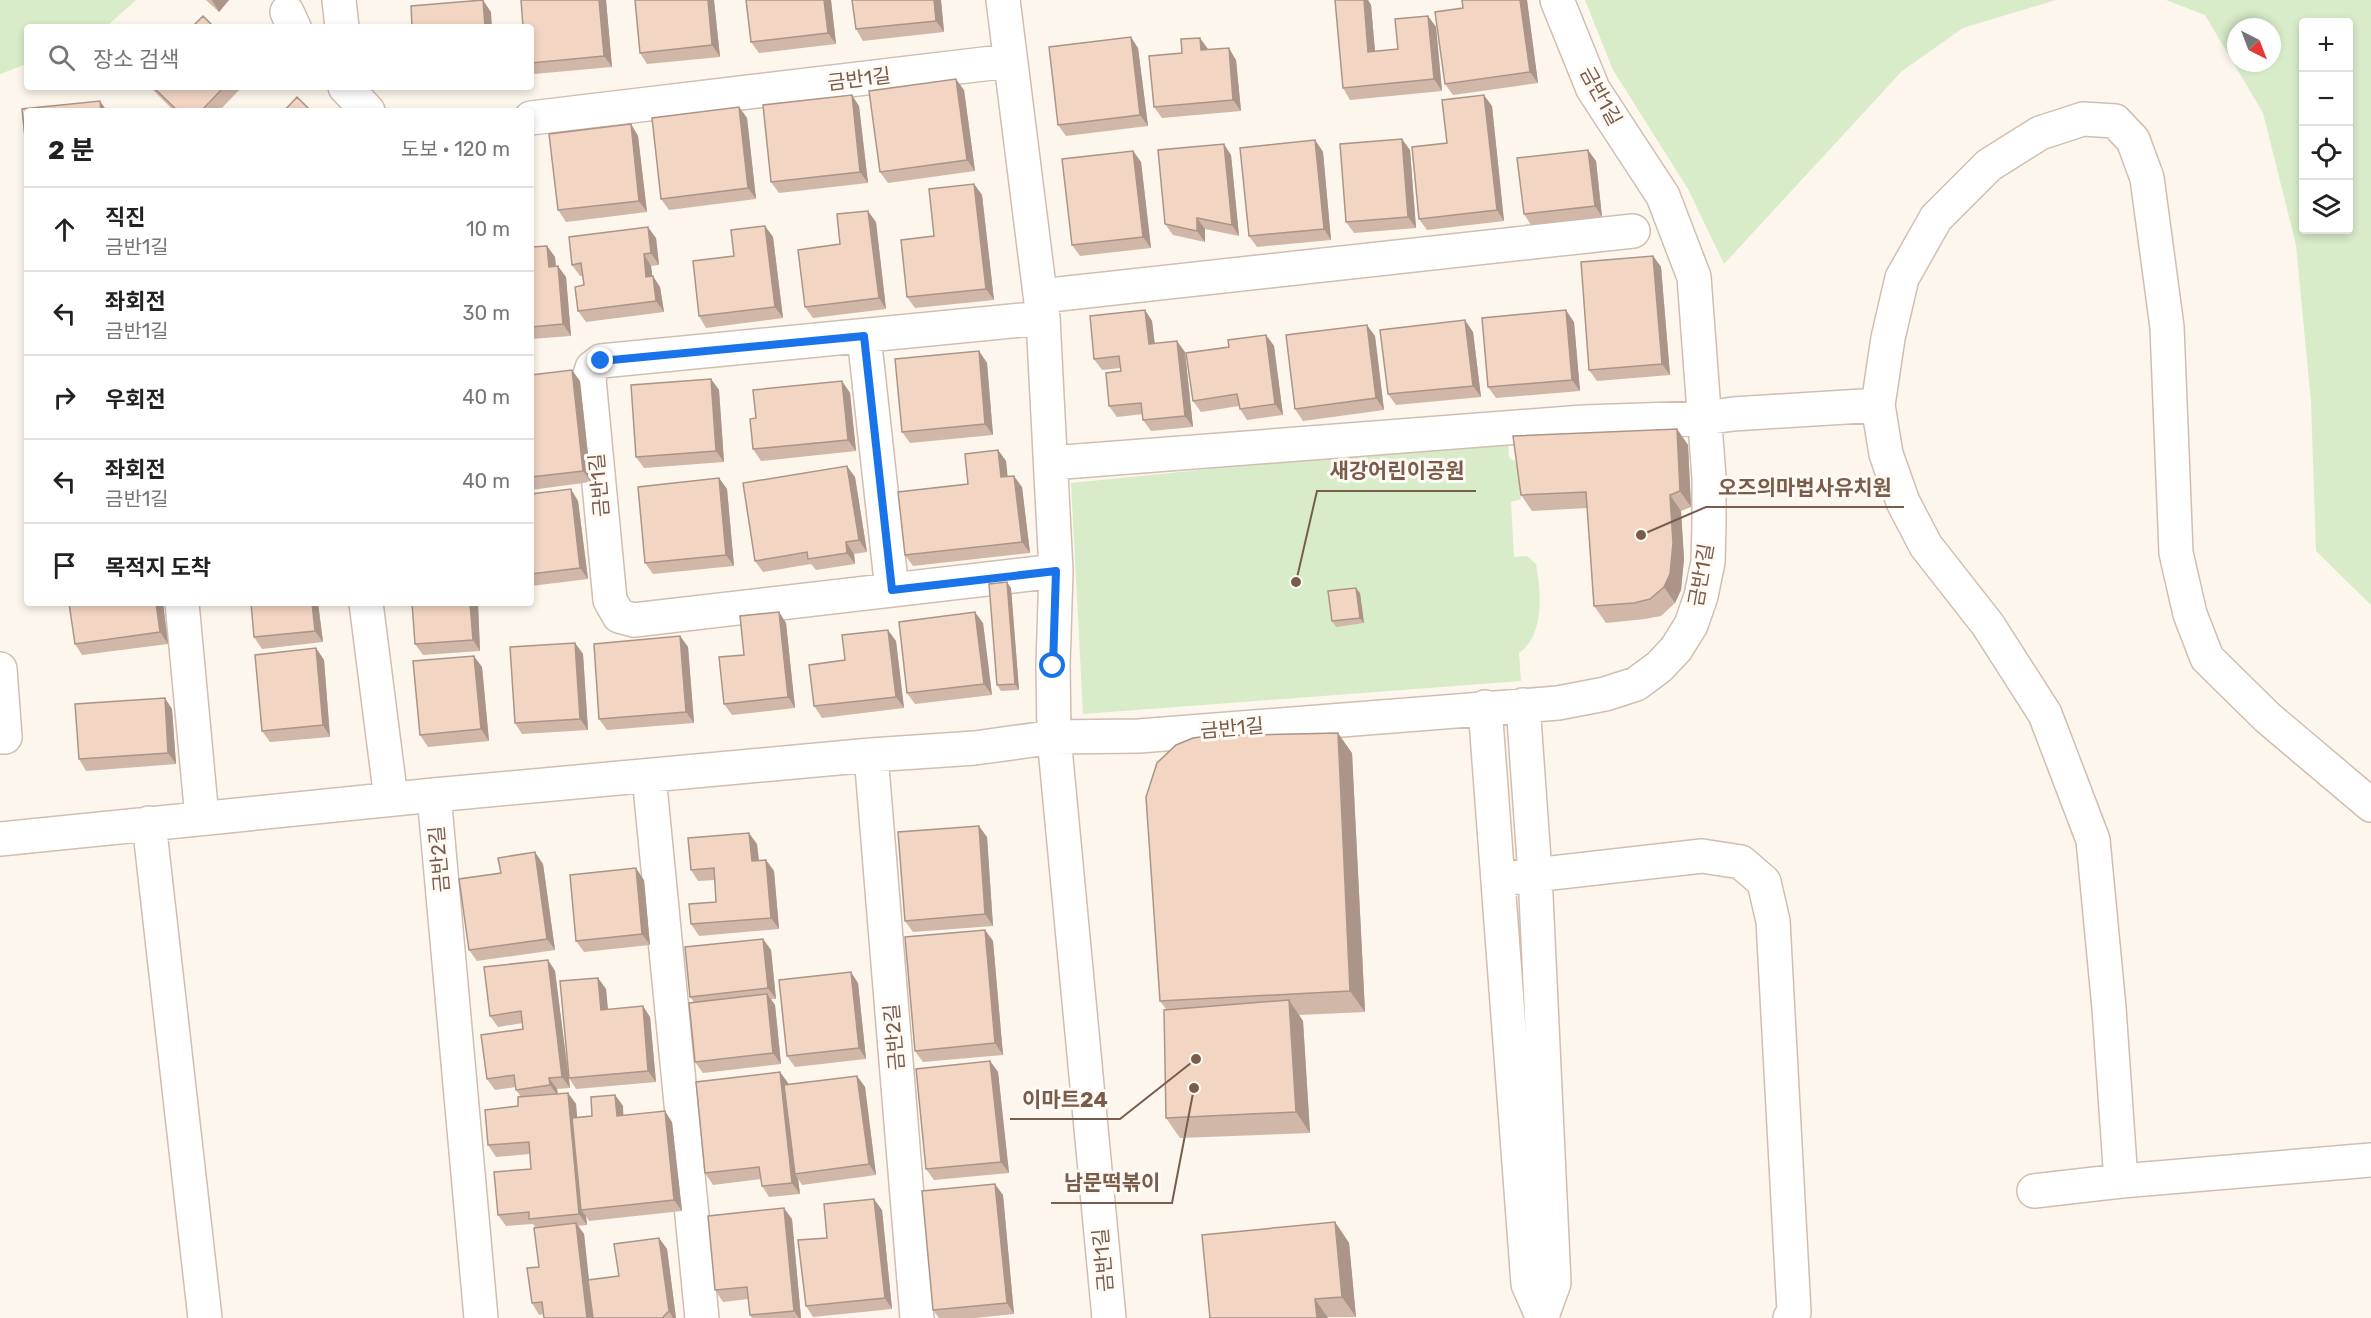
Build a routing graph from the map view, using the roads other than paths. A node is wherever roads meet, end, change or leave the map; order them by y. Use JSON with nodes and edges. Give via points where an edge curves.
{"nodes":[{"id":1,"x":339,"y":0,"type":"edge"},
{"id":2,"x":1003,"y":0,"type":"edge"},
{"id":3,"x":1557,"y":0,"type":"edge"},
{"id":4,"x":342,"y":24,"type":"edge"},
{"id":5,"x":1009,"y":61,"type":"junction"},
{"id":6,"x":534,"y":118,"type":"edge"},
{"id":7,"x":1633,"y":231,"type":"dead end"},
{"id":8,"x":1042,"y":307,"type":"junction"},
{"id":9,"x":864,"y":336,"type":"junction"},
{"id":10,"x":1878,"y":405,"type":"junction"},
{"id":11,"x":1705,"y":418,"type":"junction"},
{"id":12,"x":1051,"y":463,"type":"junction"},
{"id":13,"x":1056,"y":571,"type":"junction"},
{"id":14,"x":892,"y":590,"type":"junction"},
{"id":15,"x":182,"y":606,"type":"edge"},
{"id":16,"x":366,"y":606,"type":"edge"},
{"id":17,"x":0,"y":669,"type":"edge"},
{"id":18,"x":1523,"y":705,"type":"junction"},
{"id":19,"x":1485,"y":707,"type":"junction"},
{"id":20,"x":1054,"y":736,"type":"junction"},
{"id":21,"x":0,"y":737,"type":"edge"},
{"id":22,"x":871,"y":755,"type":"junction"},
{"id":23,"x":648,"y":776,"type":"junction"},
{"id":24,"x":434,"y":795,"type":"junction"},
{"id":25,"x":391,"y":799,"type":"junction"},
{"id":26,"x":2371,"y":805,"type":"edge"},
{"id":27,"x":202,"y":818,"type":"junction"},
{"id":28,"x":148,"y":823,"type":"junction"},
{"id":29,"x":0,"y":839,"type":"edge"},
{"id":30,"x":1535,"y":874,"type":"junction"},
{"id":31,"x":1499,"y":879,"type":"junction"},
{"id":32,"x":2371,"y":1160,"type":"edge"},
{"id":33,"x":2121,"y":1180,"type":"junction"},
{"id":34,"x":2034,"y":1191,"type":"dead end"},
{"id":35,"x":1543,"y":1317,"type":"edge"},
{"id":36,"x":205,"y":1318,"type":"edge"},
{"id":37,"x":481,"y":1318,"type":"edge"},
{"id":38,"x":702,"y":1318,"type":"edge"},
{"id":39,"x":916,"y":1318,"type":"edge"},
{"id":40,"x":1109,"y":1318,"type":"edge"},
{"id":41,"x":1790,"y":1318,"type":"edge"}],
"edges":[{"from":1,"to":4,"type":"street"},
{"from":2,"to":5,"type":"street","name":"금반1길"},
{"from":3,"to":11,"type":"street","name":"금반1길","via":[[1593,89],[1663,195],[1694,277]]},
{"from":5,"to":6,"type":"street","name":"금반1길"},
{"from":5,"to":8,"type":"street","name":"금반1길"},
{"from":7,"to":8,"type":"street","name":"금반1길"},
{"from":8,"to":9,"type":"street","name":"금반1길"},
{"from":8,"to":12,"type":"street","name":"금반1길"},
{"from":9,"to":14,"type":"street"},
{"from":9,"to":14,"type":"street","name":"금반1길","via":[[601,361],[592,368],[589,379],[610,600],[619,616],[634,620]]},
{"from":10,"to":11,"type":"street"},
{"from":10,"to":26,"type":"street","via":[[1902,278],[1936,218],[1989,165],[2040,133],[2084,119],[2115,121],[2133,140],[2147,178],[2167,327],[2176,553],[2190,614],[2207,658],[2268,718]]},
{"from":10,"to":33,"type":"street","via":[[1886,454],[1903,502],[1926,546],[1988,625],[2045,714],[2093,840]]},
{"from":11,"to":12,"type":"street","via":[[1572,422]]},
{"from":11,"to":18,"type":"street","name":"금반1길","via":[[1708,562],[1691,625],[1676,649],[1636,684],[1557,703]]},
{"from":12,"to":13,"type":"street","name":"금반1길"},
{"from":13,"to":14,"type":"street","name":"금반1길"},
{"from":13,"to":20,"type":"street","name":"금반1길"},
{"from":15,"to":27,"type":"street"},
{"from":16,"to":25,"type":"street"},
{"from":17,"to":21,"type":"street","via":[[5,737]]},
{"from":18,"to":19,"type":"street","name":"금반1길"},
{"from":18,"to":30,"type":"street"},
{"from":19,"to":20,"type":"street","name":"금반1길","via":[[1139,736]]},
{"from":19,"to":31,"type":"street"},
{"from":20,"to":22,"type":"street","via":[[975,748]]},
{"from":20,"to":40,"type":"street","name":"금반1길"},
{"from":22,"to":23,"type":"street"},
{"from":22,"to":39,"type":"street","name":"금반2길"},
{"from":23,"to":24,"type":"street"},
{"from":23,"to":38,"type":"street"},
{"from":24,"to":25,"type":"street"},
{"from":24,"to":37,"type":"street","name":"금반2길"},
{"from":25,"to":27,"type":"street"},
{"from":27,"to":28,"type":"street"},
{"from":28,"to":29,"type":"street"},
{"from":28,"to":36,"type":"street"},
{"from":30,"to":31,"type":"street"},
{"from":30,"to":35,"type":"street","via":[[1554,1283]]},
{"from":30,"to":41,"type":"street","via":[[1702,856],[1741,862],[1764,882],[1773,921],[1794,1312]]},
{"from":31,"to":35,"type":"street","via":[[1528,1284]]},
{"from":32,"to":33,"type":"street"},
{"from":33,"to":34,"type":"street"}]}
